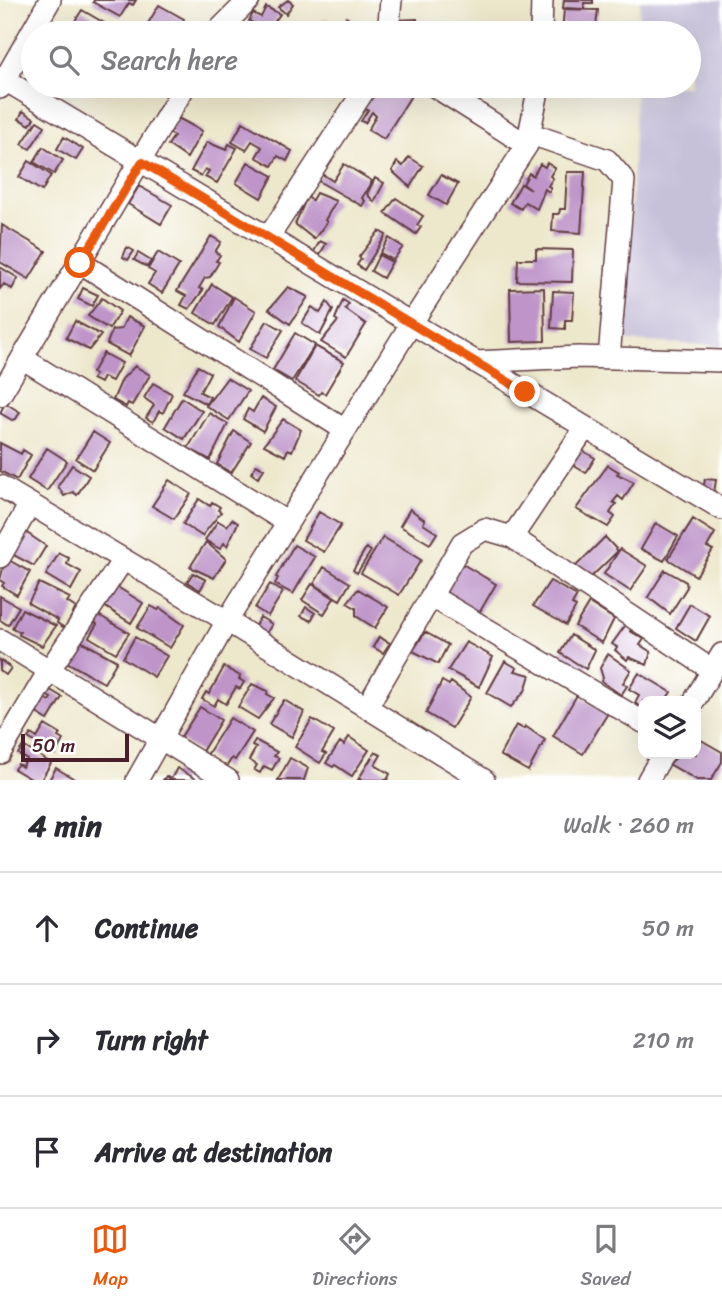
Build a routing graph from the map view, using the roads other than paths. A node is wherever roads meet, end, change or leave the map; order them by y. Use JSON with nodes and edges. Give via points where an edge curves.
{"nodes":[{"id":1,"x":50,"y":0,"type":"edge"},
{"id":2,"x":249,"y":0,"type":"edge"},
{"id":3,"x":391,"y":0,"type":"edge"},
{"id":4,"x":542,"y":0,"type":"edge"},
{"id":5,"x":37,"y":21,"type":"edge"},
{"id":6,"x":228,"y":21,"type":"edge"},
{"id":7,"x":389,"y":21,"type":"edge"},
{"id":8,"x":541,"y":21,"type":"edge"},
{"id":9,"x":21,"y":48,"type":"edge"},
{"id":10,"x":1,"y":81,"type":"edge"},
{"id":11,"x":21,"y":92,"type":"edge"},
{"id":12,"x":31,"y":98,"type":"edge"},
{"id":13,"x":178,"y":98,"type":"edge"},
{"id":14,"x":359,"y":98,"type":"edge"},
{"id":15,"x":455,"y":98,"type":"edge"},
{"id":16,"x":537,"y":98,"type":"edge"},
{"id":17,"x":529,"y":140,"type":"junction"},
{"id":18,"x":142,"y":162,"type":"junction"},
{"id":19,"x":268,"y":238,"type":"junction"},
{"id":20,"x":80,"y":263,"type":"junction"},
{"id":21,"x":411,"y":324,"type":"junction"},
{"id":22,"x":22,"y":358,"type":"junction"},
{"id":23,"x":609,"y":358,"type":"junction"},
{"id":24,"x":543,"y":359,"type":"junction"},
{"id":25,"x":722,"y":361,"type":"edge"},
{"id":26,"x":475,"y":362,"type":"junction"},
{"id":27,"x":525,"y":392,"type":"junction"},
{"id":28,"x":0,"y":395,"type":"edge"},
{"id":29,"x":585,"y":428,"type":"junction"},
{"id":30,"x":345,"y":430,"type":"junction"},
{"id":31,"x":0,"y":486,"type":"edge"},
{"id":32,"x":30,"y":504,"type":"junction"},
{"id":33,"x":722,"y":509,"type":"edge"},
{"id":34,"x":288,"y":523,"type":"junction"},
{"id":35,"x":512,"y":537,"type":"junction"},
{"id":36,"x":0,"y":558,"type":"edge"},
{"id":37,"x":123,"y":560,"type":"junction"},
{"id":38,"x":431,"y":596,"type":"junction"},
{"id":39,"x":228,"y":621,"type":"junction"},
{"id":40,"x":0,"y":640,"type":"edge"},
{"id":41,"x":717,"y":662,"type":"edge"},
{"id":42,"x":50,"y":669,"type":"junction"},
{"id":43,"x":697,"y":696,"type":"edge"},
{"id":44,"x":367,"y":707,"type":"junction"},
{"id":45,"x":638,"y":719,"type":"edge"},
{"id":46,"x":161,"y":737,"type":"junction"},
{"id":47,"x":1,"y":748,"type":"edge"},
{"id":48,"x":660,"y":759,"type":"edge"},
{"id":49,"x":137,"y":780,"type":"edge"},
{"id":50,"x":228,"y":780,"type":"edge"},
{"id":51,"x":484,"y":780,"type":"edge"},
{"id":52,"x":648,"y":780,"type":"edge"}],
"edges":[{"from":1,"to":5,"type":"street"},
{"from":2,"to":6,"type":"street"},
{"from":3,"to":7,"type":"street"},
{"from":4,"to":8,"type":"street"},
{"from":9,"to":10,"type":"street"},
{"from":10,"to":11,"type":"street"},
{"from":12,"to":18,"type":"street"},
{"from":13,"to":18,"type":"street"},
{"from":14,"to":19,"type":"street"},
{"from":15,"to":17,"type":"street"},
{"from":16,"to":17,"type":"street"},
{"from":17,"to":21,"type":"street"},
{"from":17,"to":23,"type":"street","via":[[607,160],[624,180]]},
{"from":18,"to":19,"type":"street"},
{"from":18,"to":20,"type":"street"},
{"from":19,"to":21,"type":"street"},
{"from":20,"to":22,"type":"street"},
{"from":20,"to":30,"type":"street"},
{"from":21,"to":26,"type":"street"},
{"from":21,"to":30,"type":"street"},
{"from":22,"to":28,"type":"street"},
{"from":22,"to":34,"type":"street"},
{"from":23,"to":24,"type":"street"},
{"from":23,"to":25,"type":"street"},
{"from":24,"to":26,"type":"street"},
{"from":24,"to":27,"type":"street"},
{"from":26,"to":27,"type":"street"},
{"from":27,"to":29,"type":"street"},
{"from":29,"to":33,"type":"street"},
{"from":29,"to":35,"type":"street"},
{"from":30,"to":34,"type":"street"},
{"from":31,"to":32,"type":"street"},
{"from":32,"to":36,"type":"street"},
{"from":32,"to":37,"type":"street"},
{"from":34,"to":39,"type":"street"},
{"from":35,"to":38,"type":"street","via":[[485,529],[472,534],[461,543]]},
{"from":35,"to":41,"type":"street"},
{"from":37,"to":39,"type":"street"},
{"from":37,"to":42,"type":"street"},
{"from":38,"to":44,"type":"street"},
{"from":38,"to":45,"type":"street"},
{"from":39,"to":44,"type":"street"},
{"from":39,"to":46,"type":"street"},
{"from":40,"to":42,"type":"street"},
{"from":41,"to":43,"type":"street"},
{"from":42,"to":46,"type":"street"},
{"from":42,"to":47,"type":"street"},
{"from":44,"to":51,"type":"street"},
{"from":46,"to":49,"type":"street"},
{"from":46,"to":50,"type":"street"},
{"from":48,"to":52,"type":"street"}]}
